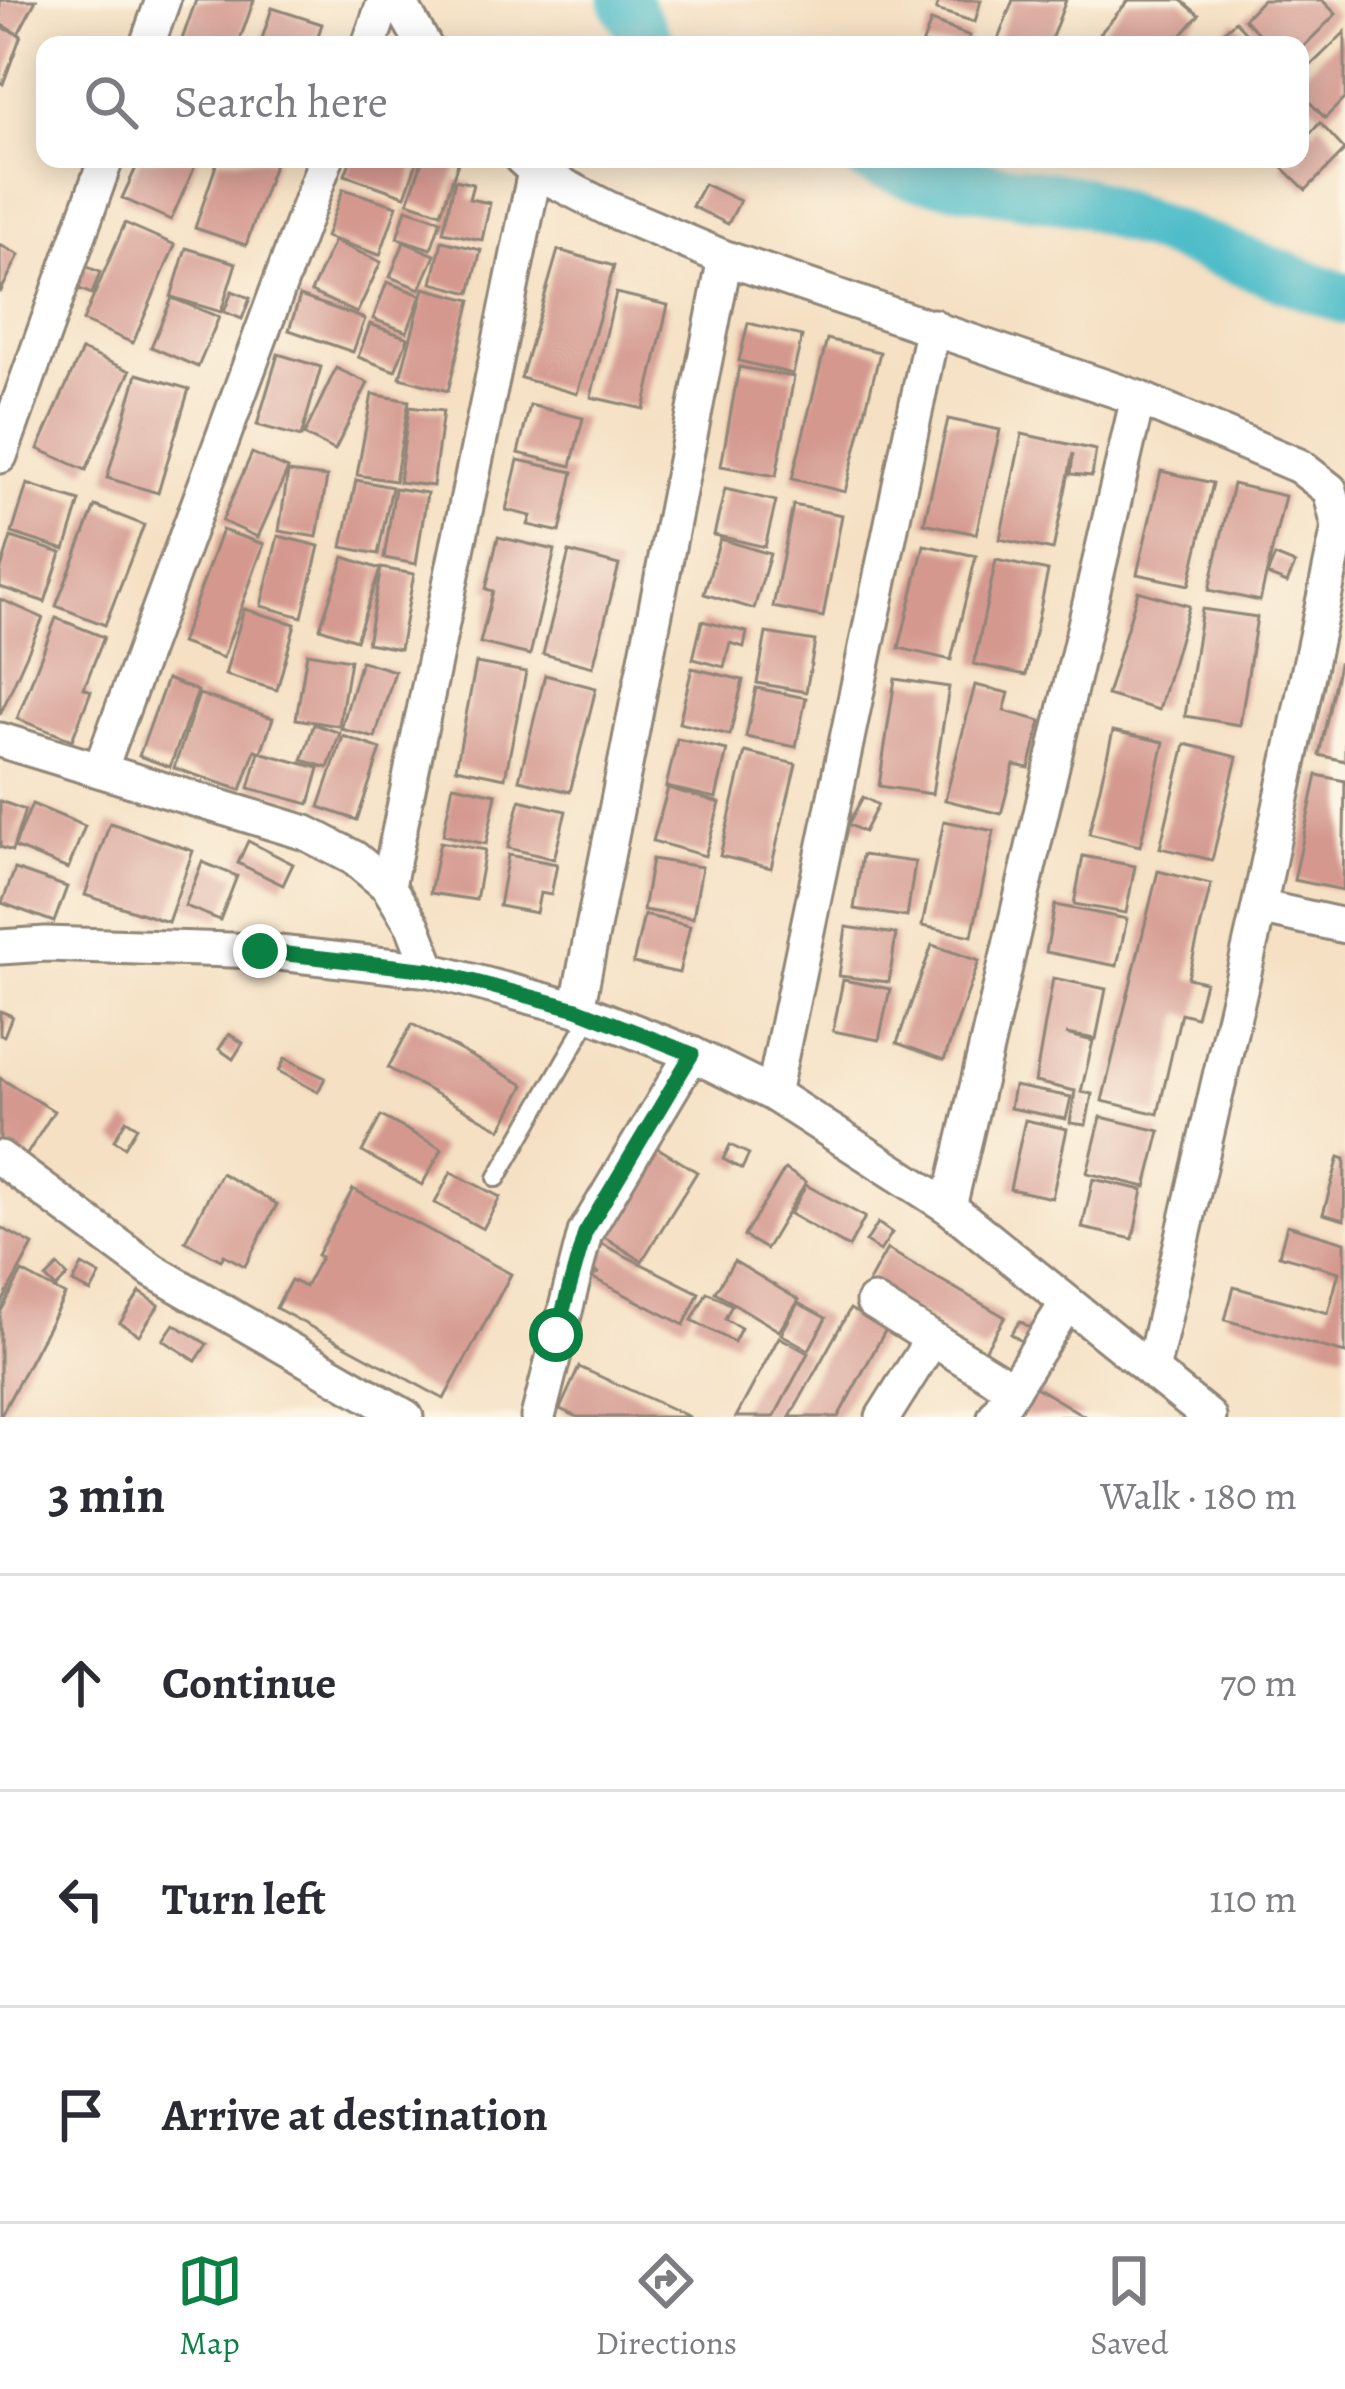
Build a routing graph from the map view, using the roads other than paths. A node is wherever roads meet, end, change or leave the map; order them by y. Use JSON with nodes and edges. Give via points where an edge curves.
{"nodes":[{"id":1,"x":163,"y":0,"type":"edge"},
{"id":2,"x":385,"y":0,"type":"edge"},
{"id":3,"x":398,"y":0,"type":"edge"},
{"id":4,"x":150,"y":36,"type":"edge"},
{"id":5,"x":372,"y":36,"type":"edge"},
{"id":6,"x":419,"y":36,"type":"edge"},
{"id":7,"x":103,"y":168,"type":"edge"},
{"id":8,"x":323,"y":168,"type":"edge"},
{"id":9,"x":527,"y":168,"type":"edge"},
{"id":10,"x":534,"y":168,"type":"edge"},
{"id":11,"x":725,"y":258,"type":"junction"},
{"id":12,"x":933,"y":326,"type":"junction"},
{"id":13,"x":1138,"y":398,"type":"junction"},
{"id":14,"x":0,"y":456,"type":"edge"},
{"id":15,"x":0,"y":740,"type":"edge"},
{"id":16,"x":100,"y":770,"type":"junction"},
{"id":17,"x":388,"y":886,"type":"junction"},
{"id":18,"x":1259,"y":907,"type":"junction"},
{"id":19,"x":1345,"y":926,"type":"edge"},
{"id":20,"x":0,"y":947,"type":"edge"},
{"id":21,"x":430,"y":970,"type":"junction"},
{"id":22,"x":584,"y":1012,"type":"junction"},
{"id":23,"x":692,"y":1054,"type":"junction"},
{"id":24,"x":773,"y":1094,"type":"junction"},
{"id":25,"x":0,"y":1159,"type":"edge"},
{"id":26,"x":497,"y":1178,"type":"dead end"},
{"id":27,"x":950,"y":1207,"type":"junction"},
{"id":28,"x":873,"y":1302,"type":"dead end"},
{"id":29,"x":1067,"y":1303,"type":"junction"},
{"id":30,"x":932,"y":1339,"type":"junction"},
{"id":31,"x":1151,"y":1371,"type":"junction"},
{"id":32,"x":1004,"y":1403,"type":"edge"},
{"id":33,"x":406,"y":1417,"type":"edge"},
{"id":34,"x":538,"y":1417,"type":"edge"},
{"id":35,"x":883,"y":1417,"type":"edge"},
{"id":36,"x":1209,"y":1417,"type":"edge"}],
"edges":[{"from":1,"to":4,"type":"street"},
{"from":2,"to":5,"type":"street"},
{"from":3,"to":6,"type":"street"},
{"from":7,"to":14,"type":"street"},
{"from":8,"to":16,"type":"street"},
{"from":9,"to":17,"type":"street"},
{"from":10,"to":11,"type":"street"},
{"from":11,"to":12,"type":"street"},
{"from":11,"to":22,"type":"street"},
{"from":12,"to":13,"type":"street"},
{"from":12,"to":24,"type":"street"},
{"from":13,"to":18,"type":"street","via":[[1299,466],[1330,490],[1336,506],[1339,527]]},
{"from":13,"to":27,"type":"street"},
{"from":15,"to":16,"type":"street"},
{"from":16,"to":17,"type":"street","via":[[306,832]]},
{"from":17,"to":21,"type":"street"},
{"from":18,"to":19,"type":"street"},
{"from":18,"to":31,"type":"street"},
{"from":20,"to":21,"type":"street","via":[[260,951]]},
{"from":21,"to":22,"type":"street"},
{"from":22,"to":23,"type":"street"},
{"from":22,"to":26,"type":"lane"},
{"from":23,"to":24,"type":"street"},
{"from":23,"to":34,"type":"street","via":[[585,1233]]},
{"from":24,"to":27,"type":"street"},
{"from":25,"to":33,"type":"street","via":[[152,1271]]},
{"from":27,"to":29,"type":"street"},
{"from":28,"to":30,"type":"street"},
{"from":29,"to":31,"type":"street"},
{"from":29,"to":32,"type":"street"},
{"from":30,"to":32,"type":"street"},
{"from":30,"to":35,"type":"street"},
{"from":31,"to":36,"type":"street"}]}
